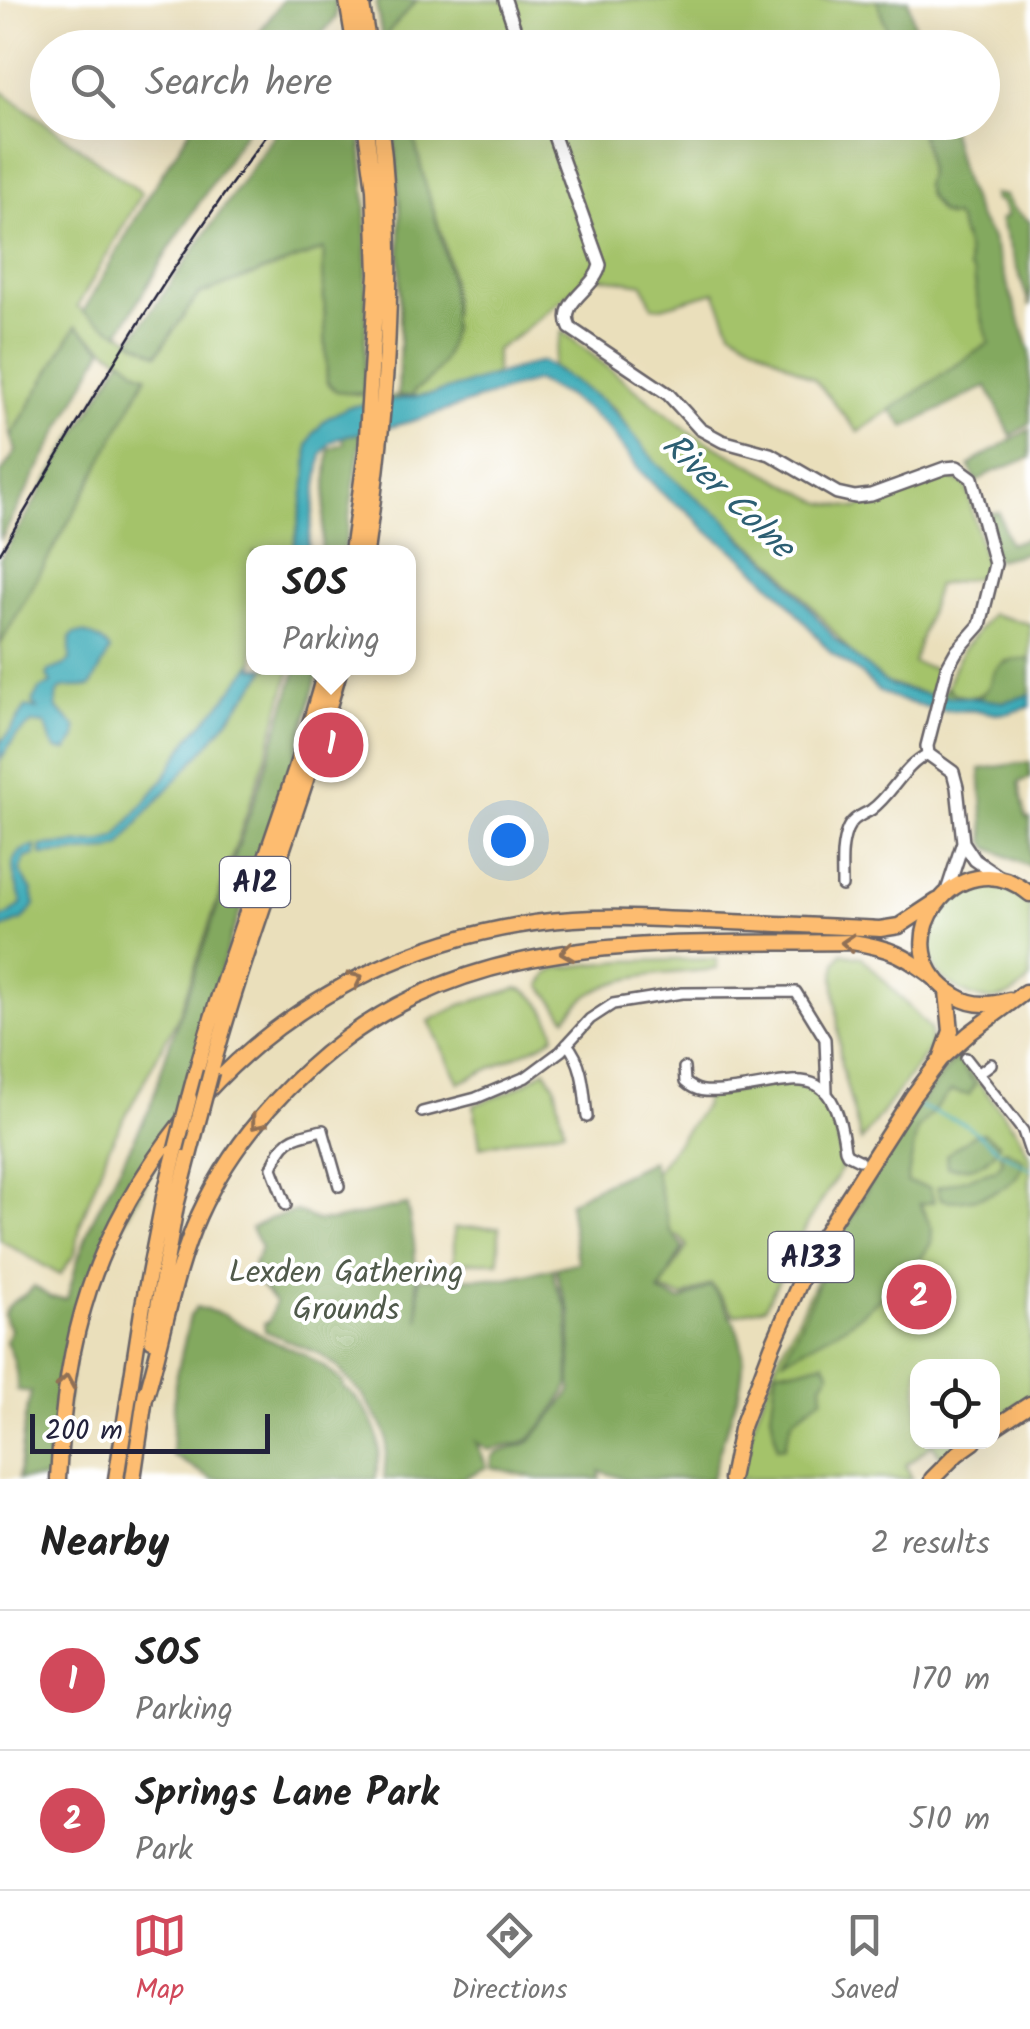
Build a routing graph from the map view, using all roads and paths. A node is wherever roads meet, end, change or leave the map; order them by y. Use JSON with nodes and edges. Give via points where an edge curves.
{"nodes":[{"id":1,"x":347,"y":0,"type":"edge"},
{"id":2,"x":361,"y":0,"type":"edge"},
{"id":3,"x":505,"y":0,"type":"edge"},
{"id":4,"x":352,"y":30,"type":"edge"},
{"id":5,"x":366,"y":30,"type":"edge"},
{"id":6,"x":516,"y":30,"type":"edge"},
{"id":7,"x":368,"y":140,"type":"edge"},
{"id":8,"x":383,"y":140,"type":"edge"},
{"id":9,"x":555,"y":140,"type":"edge"},
{"id":10,"x":380,"y":372,"type":"junction"},
{"id":11,"x":373,"y":453,"type":"junction"},
{"id":12,"x":353,"y":545,"type":"edge"},
{"id":13,"x":366,"y":545,"type":"edge"},
{"id":14,"x":324,"y":675,"type":"edge"},
{"id":15,"x":338,"y":675,"type":"edge"},
{"id":16,"x":928,"y":754,"type":"junction"},
{"id":17,"x":963,"y":842,"type":"junction"},
{"id":18,"x":1004,"y":880,"type":"junction"},
{"id":19,"x":842,"y":886,"type":"dead end"},
{"id":20,"x":1027,"y":890,"type":"edge"},
{"id":21,"x":942,"y":896,"type":"junction"},
{"id":22,"x":936,"y":978,"type":"junction"},
{"id":23,"x":1027,"y":990,"type":"edge"},
{"id":24,"x":948,"y":991,"type":"junction"},
{"id":25,"x":567,"y":1044,"type":"junction"},
{"id":26,"x":966,"y":1058,"type":"dead end"},
{"id":27,"x":941,"y":1059,"type":"junction"},
{"id":28,"x":991,"y":1064,"type":"dead end"},
{"id":29,"x":684,"y":1068,"type":"dead end"},
{"id":30,"x":978,"y":1074,"type":"junction"},
{"id":31,"x":827,"y":1092,"type":"junction"},
{"id":32,"x":422,"y":1112,"type":"dead end"},
{"id":33,"x":587,"y":1117,"type":"dead end"},
{"id":34,"x":1030,"y":1152,"type":"edge"},
{"id":35,"x":859,"y":1160,"type":"dead end"},
{"id":36,"x":339,"y":1186,"type":"dead end"},
{"id":37,"x":286,"y":1204,"type":"dead end"},
{"id":38,"x":146,"y":1396,"type":"junction"},
{"id":39,"x":1030,"y":1404,"type":"edge"},
{"id":40,"x":1000,"y":1425,"type":"edge"},
{"id":41,"x":966,"y":1449,"type":"edge"},
{"id":42,"x":58,"y":1479,"type":"edge"},
{"id":43,"x":116,"y":1479,"type":"edge"},
{"id":44,"x":132,"y":1479,"type":"edge"},
{"id":45,"x":731,"y":1479,"type":"edge"},
{"id":46,"x":932,"y":1479,"type":"edge"}],
"edges":[{"from":1,"to":4,"type":"main road","bridge":true},
{"from":2,"to":5,"type":"main road","bridge":true},
{"from":3,"to":6,"type":"street"},
{"from":7,"to":10,"type":"main road"},
{"from":8,"to":10,"type":"main road","via":[[391,286]]},
{"from":9,"to":16,"type":"street","via":[[600,266],[569,306],[570,328],[668,394],[700,430],[770,454],[837,493],[871,495],[945,468],[972,478],[996,564],[980,625],[947,668]]},
{"from":10,"to":11,"type":"main road"},
{"from":11,"to":12,"type":"main road"},
{"from":11,"to":13,"type":"main road"},
{"from":14,"to":43,"type":"main road","number":"A12","bridge":true,"via":[[189,1098],[143,1305]]},
{"from":15,"to":38,"type":"main road","number":"A12","bridge":true,"via":[[211,1072],[176,1206]]},
{"from":16,"to":17,"type":"street","via":[[952,772]]},
{"from":16,"to":19,"type":"street","via":[[849,824]]},
{"from":17,"to":18,"type":"street","via":[[975,860]]},
{"from":17,"to":21,"type":"street"},
{"from":18,"to":20,"type":"main road"},
{"from":18,"to":21,"type":"main road","via":[[973,878]]},
{"from":21,"to":22,"type":"main road","via":[[923,942]]},
{"from":42,"to":21,"type":"main road","one_way":true,"via":[[71,1351],[122,1210],[159,1150],[224,1072],[298,1013],[390,962],[511,926],[619,918],[880,929],[899,926]]},
{"from":22,"to":24,"type":"main road"},
{"from":22,"to":38,"type":"main road","number":"A12","one_way":true,"via":[[906,956],[852,942],[636,946],[507,963],[398,1005],[297,1079],[227,1165],[183,1255]]},
{"from":23,"to":24,"type":"main road","via":[[981,1004]]},
{"from":23,"to":27,"type":"main road","number":"A133"},
{"from":24,"to":27,"type":"main road","number":"A133","via":[[951,1031]]},
{"from":25,"to":31,"type":"street","via":[[600,1011],[628,1000],[796,992],[825,1039]]},
{"from":25,"to":32,"type":"street","via":[[511,1085]]},
{"from":25,"to":33,"type":"street","via":[[580,1068]]},
{"from":26,"to":30,"type":"street"},
{"from":27,"to":45,"type":"main road","number":"A133","via":[[813,1252],[741,1429]]},
{"from":28,"to":30,"type":"street"},
{"from":29,"to":31,"type":"street","via":[[685,1082],[703,1092],[801,1080]]},
{"from":30,"to":34,"type":"street"},
{"from":31,"to":35,"type":"street","via":[[845,1150]]},
{"from":36,"to":37,"type":"street","via":[[322,1130],[292,1138],[272,1168]]},
{"from":38,"to":44,"type":"main road","number":"A12"},
{"from":39,"to":40,"type":"main road"},
{"from":41,"to":46,"type":"main road"}]}
